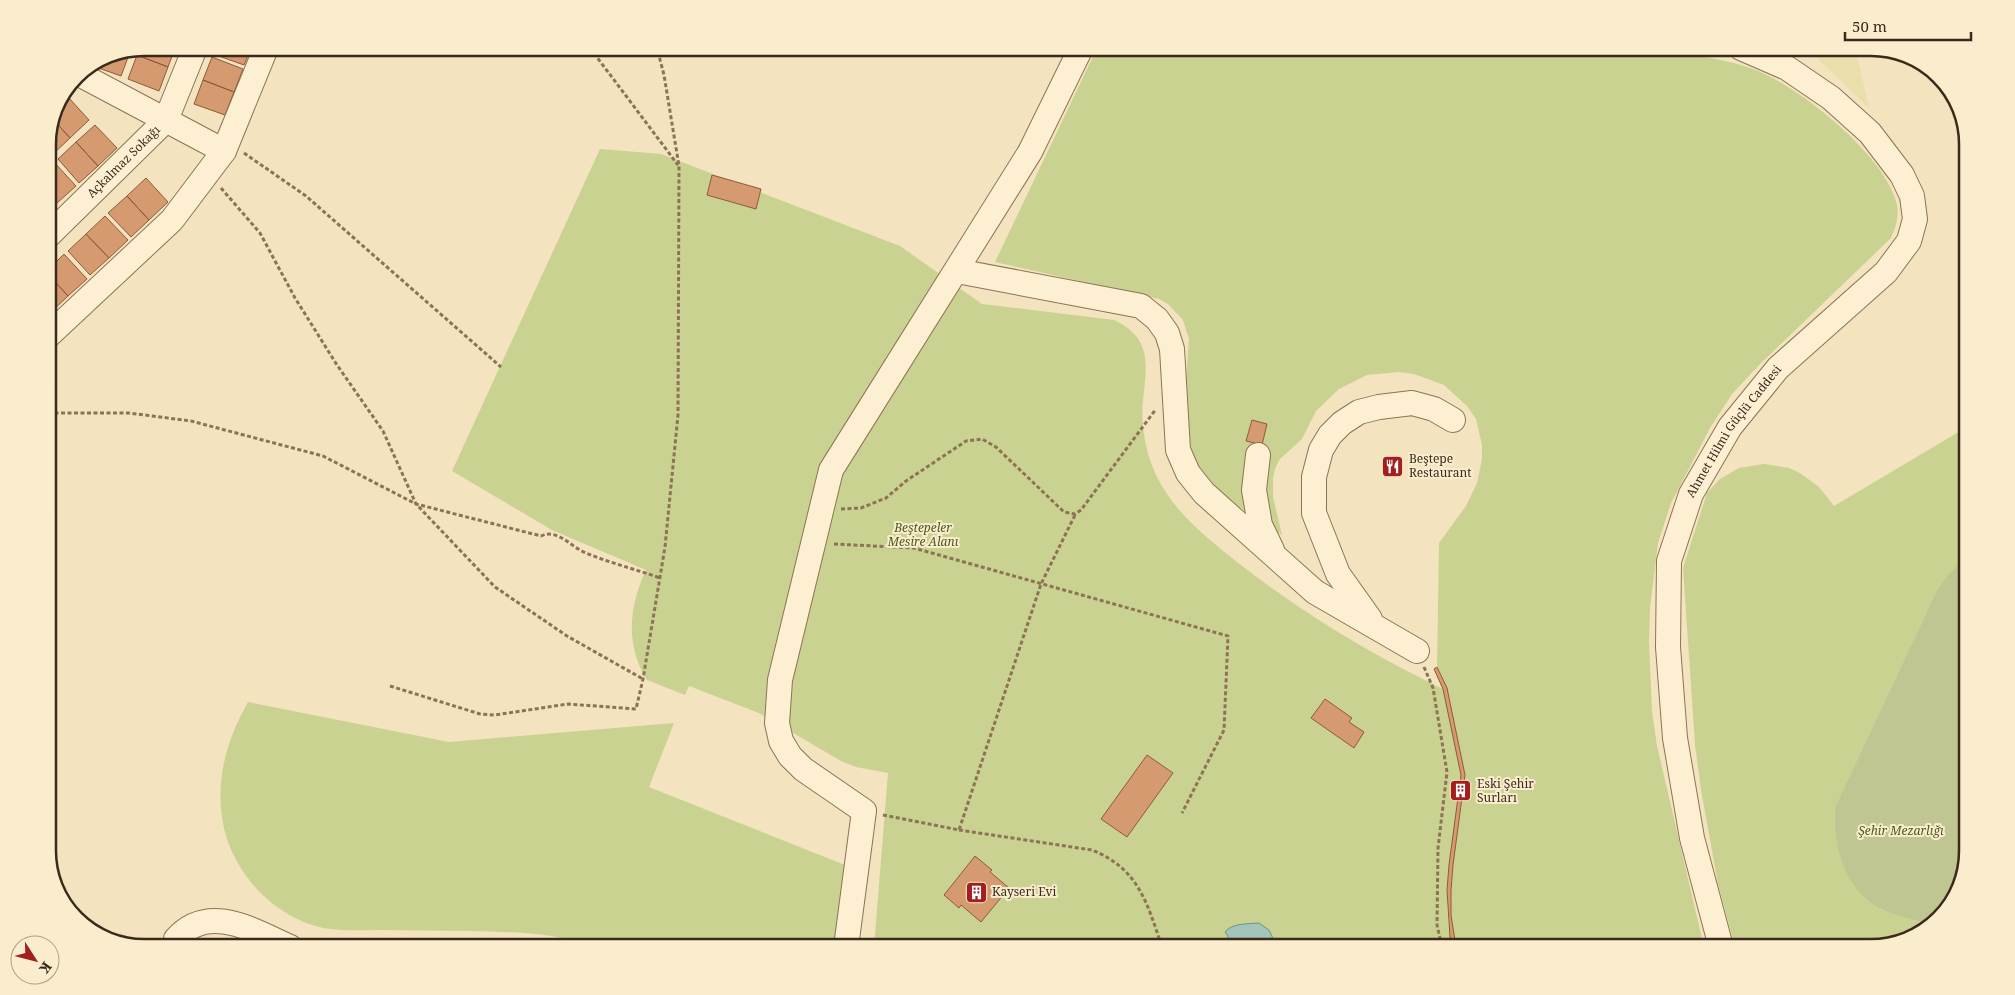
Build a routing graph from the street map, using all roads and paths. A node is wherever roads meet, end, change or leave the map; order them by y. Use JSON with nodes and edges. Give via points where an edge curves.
{"nodes":[{"id":1,"x":192,"y":56,"type":"edge"},
{"id":2,"x":263,"y":56,"type":"edge"},
{"id":3,"x":596,"y":56,"type":"edge"},
{"id":4,"x":659,"y":56,"type":"edge"},
{"id":5,"x":1077,"y":56,"type":"edge"},
{"id":6,"x":1759,"y":56,"type":"edge"},
{"id":7,"x":86,"y":78,"type":"edge"},
{"id":8,"x":166,"y":120,"type":"junction"},
{"id":9,"x":226,"y":146,"type":"junction"},
{"id":10,"x":679,"y":166,"type":"junction"},
{"id":11,"x":208,"y":172,"type":"junction"},
{"id":12,"x":56,"y":228,"type":"edge"},
{"id":13,"x":957,"y":271,"type":"junction"},
{"id":14,"x":56,"y":329,"type":"edge"},
{"id":15,"x":501,"y":367,"type":"dead end"},
{"id":16,"x":1174,"y":385,"type":"junction"},
{"id":17,"x":56,"y":413,"type":"edge"},
{"id":18,"x":1453,"y":420,"type":"dead end"},
{"id":19,"x":1258,"y":455,"type":"dead end"},
{"id":20,"x":416,"y":504,"type":"junction"},
{"id":21,"x":823,"y":505,"type":"junction"},
{"id":22,"x":1075,"y":514,"type":"junction"},
{"id":23,"x":814,"y":544,"type":"junction"},
{"id":24,"x":1276,"y":557,"type":"junction"},
{"id":25,"x":660,"y":578,"type":"junction"},
{"id":26,"x":1041,"y":584,"type":"junction"},
{"id":27,"x":1376,"y":627,"type":"junction"},
{"id":28,"x":1417,"y":651,"type":"joint"},
{"id":29,"x":643,"y":678,"type":"junction"},
{"id":30,"x":390,"y":686,"type":"dead end"},
{"id":31,"x":864,"y":811,"type":"junction"},
{"id":32,"x":1182,"y":813,"type":"dead end"},
{"id":33,"x":959,"y":830,"type":"junction"},
{"id":34,"x":176,"y":938,"type":"dead end"},
{"id":35,"x":271,"y":939,"type":"edge"},
{"id":36,"x":847,"y":939,"type":"edge"},
{"id":37,"x":1159,"y":939,"type":"edge"},
{"id":38,"x":1440,"y":939,"type":"edge"},
{"id":39,"x":1719,"y":939,"type":"edge"}],
"edges":[{"from":1,"to":8,"type":"street","name":"Açkalmaz Sokağı"},
{"from":2,"to":9,"type":"street"},
{"from":3,"to":10,"type":"path"},
{"from":4,"to":10,"type":"path"},
{"from":5,"to":13,"type":"street","via":[[1030,152]]},
{"from":6,"to":39,"type":"street","name":"Ahmet Hilmi Güçlü Caddesi","via":[[1787,68],[1831,98],[1870,133],[1902,176],[1912,196],[1914,218],[1909,241],[1886,272],[1778,368],[1730,427],[1691,494],[1668,561],[1668,648],[1675,738],[1692,838]]},
{"from":7,"to":8,"type":"street"},
{"from":8,"to":9,"type":"street"},
{"from":8,"to":12,"type":"street","name":"Açkalmaz Sokağı"},
{"from":9,"to":11,"type":"street"},
{"from":9,"to":15,"type":"path","via":[[306,196]]},
{"from":10,"to":25,"type":"path","via":[[678,415]]},
{"from":11,"to":14,"type":"street","via":[[172,220]]},
{"from":11,"to":20,"type":"path","via":[[260,233],[295,298],[383,431]]},
{"from":13,"to":16,"type":"street","via":[[1141,306],[1157,319],[1167,333],[1172,349]]},
{"from":13,"to":21,"type":"street","via":[[831,470]]},
{"from":16,"to":22,"type":"path"},
{"from":16,"to":24,"type":"street","via":[[1178,450],[1188,473],[1204,493]]},
{"from":17,"to":20,"type":"path","via":[[129,413],[201,423],[323,456]]},
{"from":18,"to":27,"type":"street","via":[[1434,408],[1412,403],[1379,406],[1360,412],[1342,424],[1321,450],[1314,477],[1314,513],[1338,574]]},
{"from":19,"to":24,"type":"street","via":[[1254,490],[1260,525]]},
{"from":20,"to":25,"type":"path","via":[[541,536],[555,534],[585,552]]},
{"from":20,"to":29,"type":"path","via":[[495,587],[567,636]]},
{"from":21,"to":22,"type":"path","via":[[861,508],[886,498],[906,481],[966,441],[974,439],[996,447],[1064,512]]},
{"from":21,"to":23,"type":"street"},
{"from":22,"to":26,"type":"path"},
{"from":23,"to":26,"type":"path","via":[[914,548]]},
{"from":23,"to":31,"type":"street","via":[[780,680],[777,723],[781,740],[790,756],[803,769]]},
{"from":24,"to":27,"type":"street","via":[[1315,592]]},
{"from":25,"to":29,"type":"path"},
{"from":26,"to":32,"type":"path","via":[[1228,636],[1224,730]]},
{"from":26,"to":33,"type":"path"},
{"from":27,"to":28,"type":"street"},
{"from":28,"to":38,"type":"path","via":[[1433,688],[1448,772],[1438,848],[1436,925]]},
{"from":29,"to":30,"type":"path","via":[[636,709],[568,704],[494,715],[480,714]]},
{"from":31,"to":33,"type":"path"},
{"from":31,"to":36,"type":"street"},
{"from":33,"to":37,"type":"path","via":[[1092,850],[1108,857],[1123,867],[1146,899]]},
{"from":34,"to":35,"type":"street","via":[[184,929],[207,920],[228,922]]}]}
